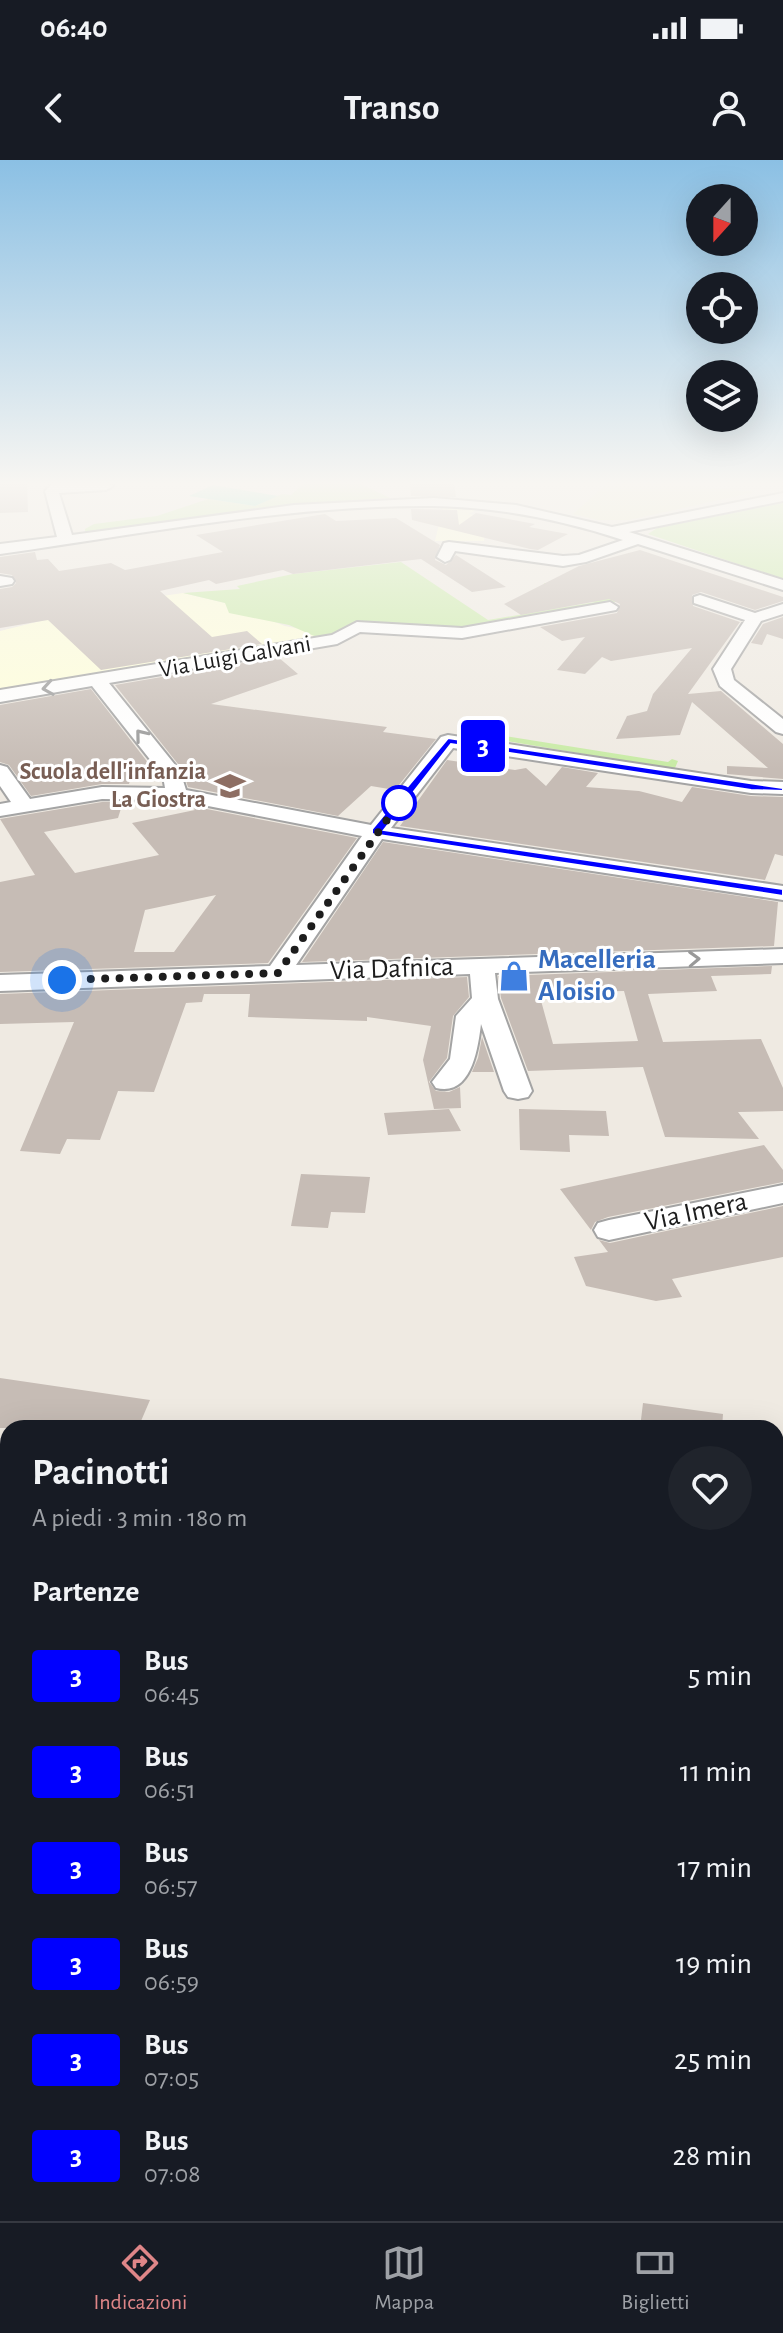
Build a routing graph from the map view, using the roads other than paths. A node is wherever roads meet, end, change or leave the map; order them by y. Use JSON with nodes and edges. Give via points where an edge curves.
{"nodes":[{"id":1,"x":762,"y":578,"type":"edge"},
{"id":2,"x":783,"y":585,"type":"edge"},
{"id":3,"x":700,"y":600,"type":"dead end"},
{"id":4,"x":610,"y":607,"type":"dead end"},
{"id":5,"x":783,"y":609,"type":"edge"},
{"id":6,"x":755,"y":618,"type":"junction"},
{"id":7,"x":97,"y":680,"type":"junction"},
{"id":8,"x":0,"y":696,"type":"edge"},
{"id":9,"x":465,"y":723,"type":"dead end"},
{"id":10,"x":783,"y":728,"type":"edge"},
{"id":11,"x":448,"y":741,"type":"junction"},
{"id":12,"x":690,"y":756,"type":"dead end"},
{"id":13,"x":0,"y":771,"type":"edge"},
{"id":14,"x":678,"y":776,"type":"junction"},
{"id":15,"x":783,"y":788,"type":"edge"},
{"id":16,"x":177,"y":794,"type":"junction"},
{"id":17,"x":24,"y":805,"type":"junction"},
{"id":18,"x":0,"y":810,"type":"edge"},
{"id":19,"x":376,"y":832,"type":"junction"},
{"id":20,"x":783,"y":893,"type":"edge"},
{"id":21,"x":783,"y":935,"type":"edge"},
{"id":22,"x":783,"y":953,"type":"edge"},
{"id":23,"x":482,"y":967,"type":"junction"},
{"id":24,"x":278,"y":973,"type":"junction"},
{"id":25,"x":0,"y":983,"type":"edge"},
{"id":26,"x":485,"y":999,"type":"junction"},
{"id":27,"x":446,"y":1082,"type":"dead end"},
{"id":28,"x":518,"y":1091,"type":"dead end"},
{"id":29,"x":783,"y":1194,"type":"edge"},
{"id":30,"x":609,"y":1230,"type":"dead end"}],
"edges":[{"from":1,"to":2,"type":"street"},
{"from":3,"to":6,"type":"street"},
{"from":4,"to":7,"type":"street","name":"Via Luigi Galvani","via":[[462,633],[357,627],[337,639]]},
{"from":5,"to":6,"type":"street"},
{"from":6,"to":10,"type":"street","via":[[722,669],[726,682]]},
{"from":7,"to":8,"type":"street","name":"Via Luigi Galvani","one_way":true},
{"from":16,"to":7,"type":"street","one_way":true,"via":[[173,775]]},
{"from":9,"to":11,"type":"street"},
{"from":11,"to":14,"type":"street"},
{"from":11,"to":19,"type":"street"},
{"from":12,"to":14,"type":"street"},
{"from":13,"to":17,"type":"street"},
{"from":14,"to":15,"type":"street"},
{"from":16,"to":17,"type":"street","via":[[102,793]]},
{"from":16,"to":19,"type":"street"},
{"from":17,"to":18,"type":"street"},
{"from":19,"to":20,"type":"street"},
{"from":19,"to":24,"type":"street"},
{"from":21,"to":22,"type":"street"},
{"from":23,"to":22,"type":"street","name":"Via Dafnica","one_way":true},
{"from":23,"to":24,"type":"street","name":"Via Dafnica"},
{"from":23,"to":26,"type":"street"},
{"from":24,"to":25,"type":"street","name":"Via Dafnica"},
{"from":26,"to":27,"type":"street","via":[[469,1016],[463,1060]]},
{"from":26,"to":28,"type":"street"},
{"from":29,"to":30,"type":"street","name":"Via Imera"}]}
